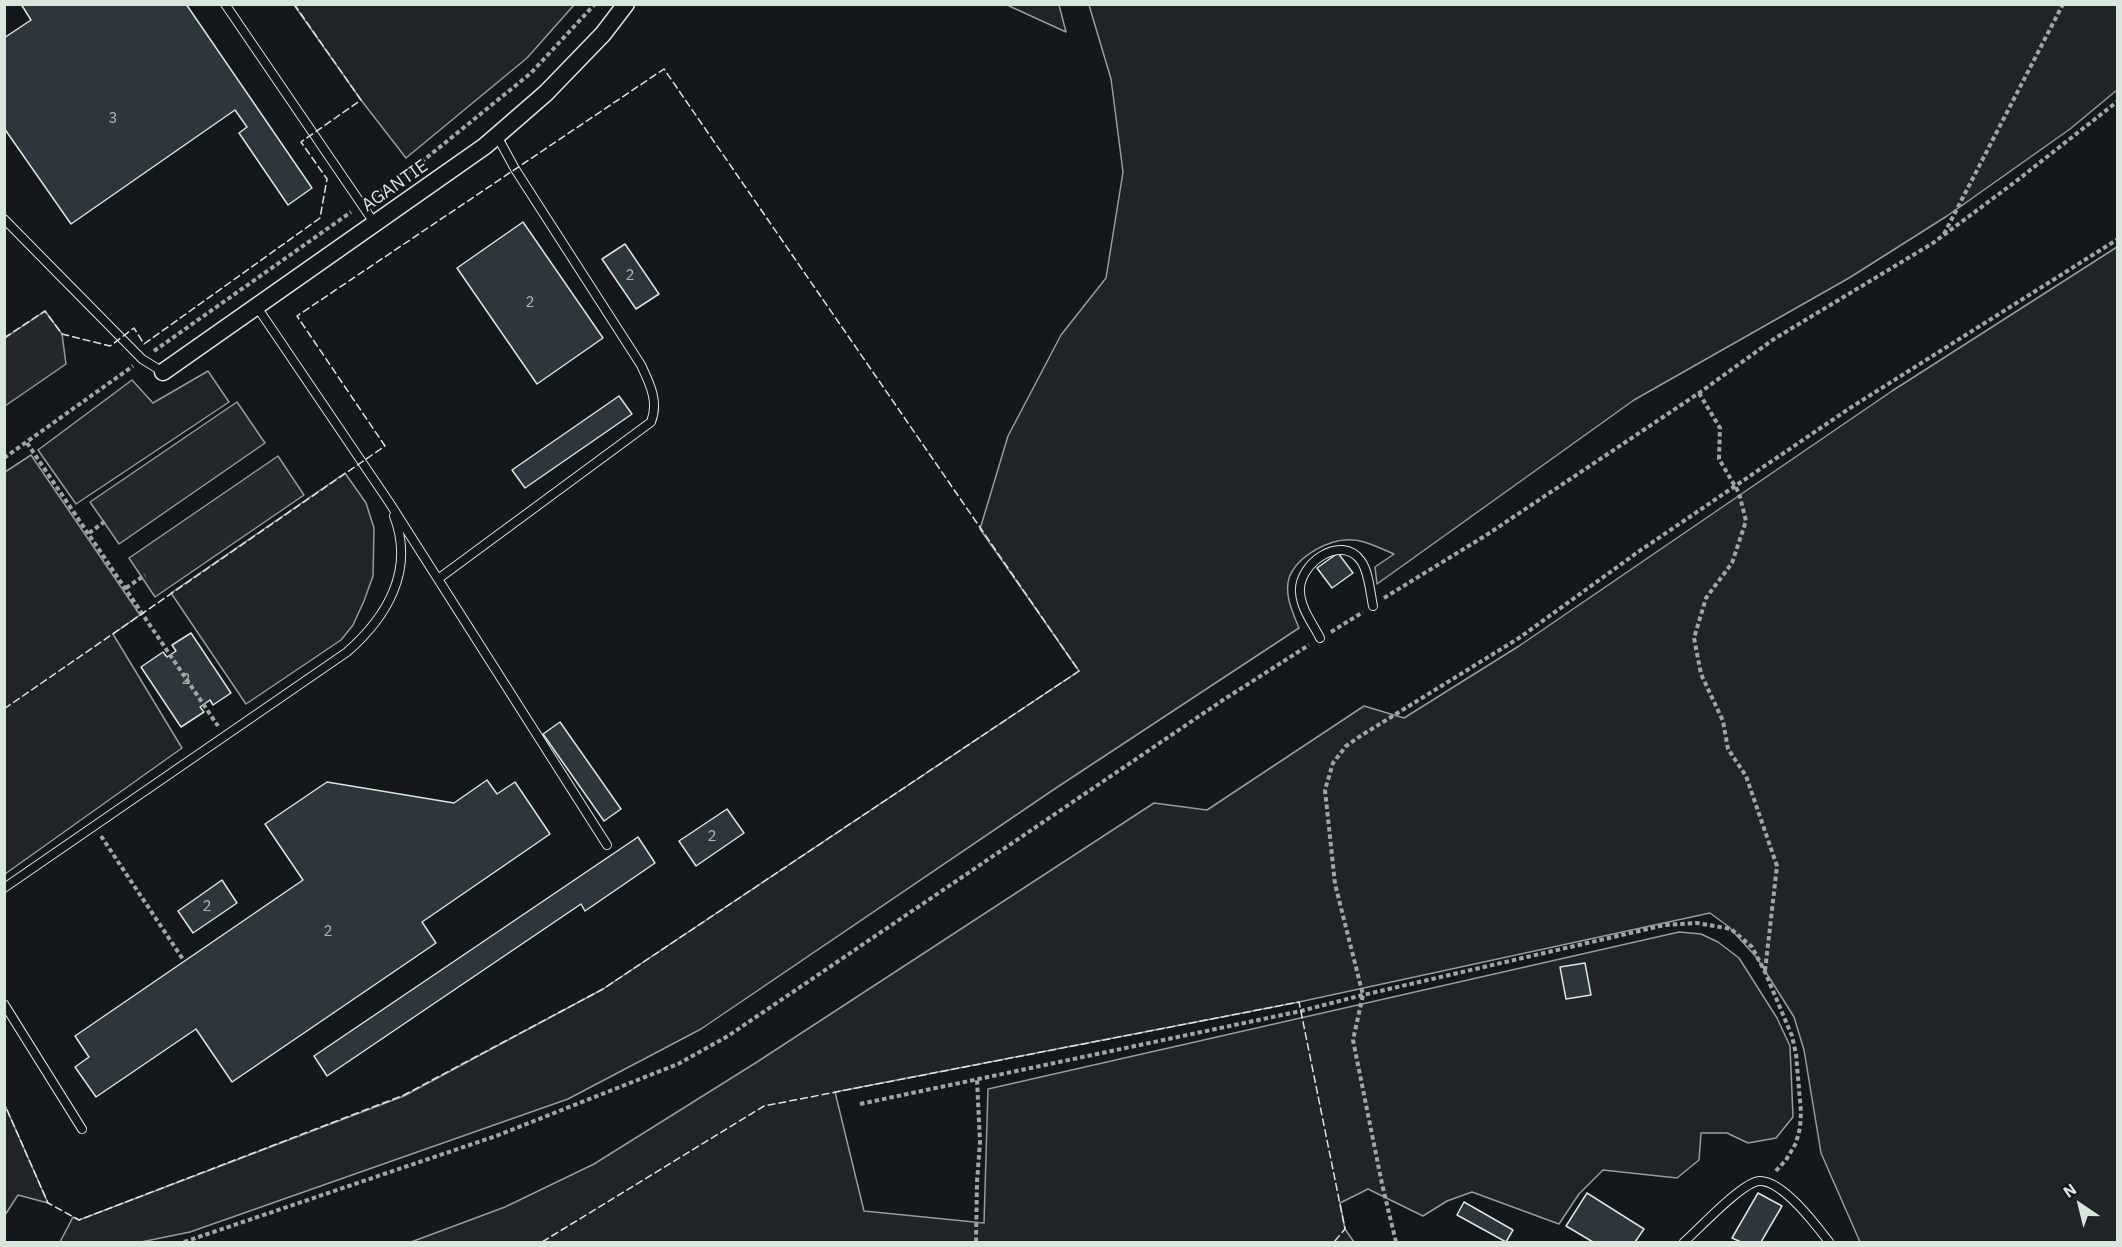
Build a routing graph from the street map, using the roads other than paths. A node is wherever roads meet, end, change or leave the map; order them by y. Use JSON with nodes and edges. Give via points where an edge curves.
{"nodes":[{"id":1,"x":225,"y":4,"type":"edge"},
{"id":2,"x":627,"y":4,"type":"edge"},
{"id":3,"x":497,"y":136,"type":"junction"},
{"id":4,"x":4,"y":219,"type":"edge"},
{"id":5,"x":375,"y":224,"type":"junction"},
{"id":6,"x":257,"y":307,"type":"junction"},
{"id":7,"x":163,"y":372,"type":"joint"},
{"id":8,"x":389,"y":502,"type":"junction"},
{"id":9,"x":438,"y":579,"type":"junction"},
{"id":10,"x":1373,"y":606,"type":"road end"},
{"id":11,"x":1320,"y":639,"type":"road end"},
{"id":12,"x":607,"y":845,"type":"dead end"},
{"id":13,"x":4,"y":888,"type":"edge"},
{"id":14,"x":4,"y":1004,"type":"edge"},
{"id":15,"x":82,"y":1129,"type":"dead end"},
{"id":16,"x":1684,"y":1242,"type":"edge"},
{"id":17,"x":1829,"y":1242,"type":"edge"}],
"edges":[{"from":1,"to":5,"type":"lane"},
{"from":2,"to":3,"type":"street","name":"AGANTIE","via":[[546,93]]},
{"from":3,"to":5,"type":"street","name":"AGANTIE"},
{"from":3,"to":9,"type":"lane","via":[[641,365],[653,391],[656,411],[651,422]]},
{"from":4,"to":7,"type":"lane","via":[[142,359]]},
{"from":5,"to":6,"type":"street","name":"AGANTIE"},
{"from":6,"to":7,"type":"street","name":"AGANTIE"},
{"from":6,"to":8,"type":"lane"},
{"from":8,"to":9,"type":"lane"},
{"from":8,"to":13,"type":"lane","via":[[400,538],[401,561],[391,600],[363,638]]},
{"from":9,"to":12,"type":"lane"},
{"from":10,"to":11,"type":"lane","via":[[1365,568],[1357,556],[1337,549],[1322,556],[1307,570],[1300,590]]},
{"from":14,"to":15,"type":"lane"},
{"from":16,"to":17,"type":"lane","via":[[1732,1197],[1752,1182],[1760,1181],[1792,1199]]}]}
